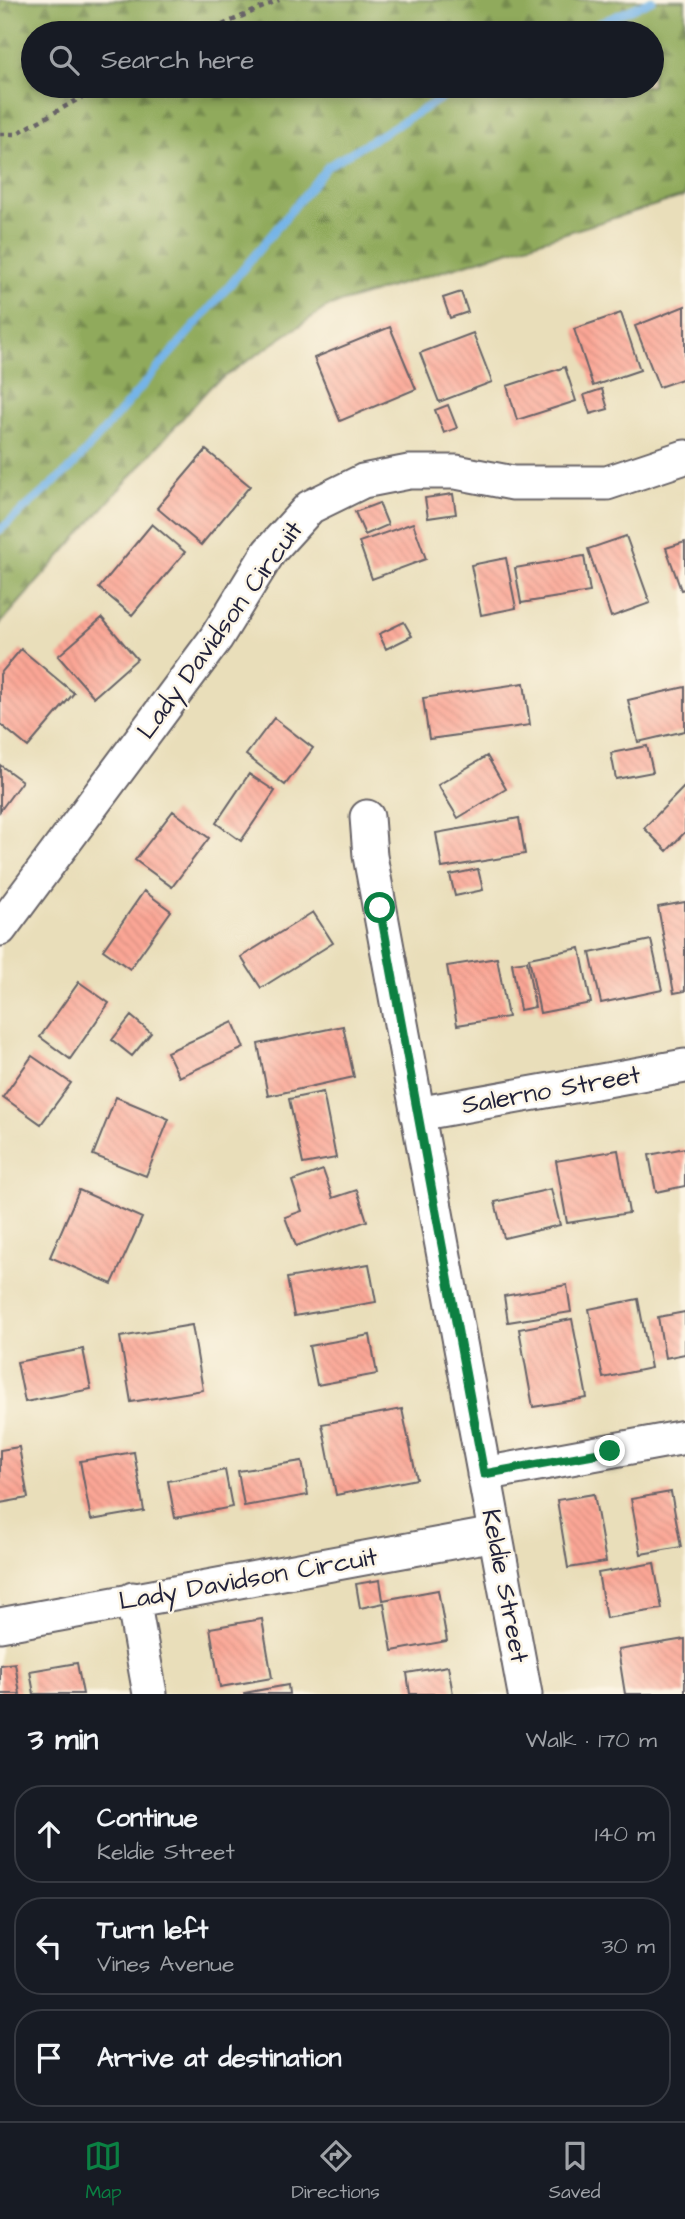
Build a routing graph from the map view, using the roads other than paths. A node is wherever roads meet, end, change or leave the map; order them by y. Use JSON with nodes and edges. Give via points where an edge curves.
{"nodes":[{"id":1,"x":685,"y":457,"type":"edge"},
{"id":2,"x":367,"y":817,"type":"dead end"},
{"id":3,"x":0,"y":929,"type":"edge"},
{"id":4,"x":685,"y":1066,"type":"edge"},
{"id":5,"x":417,"y":1114,"type":"junction"},
{"id":6,"x":685,"y":1437,"type":"edge"},
{"id":7,"x":484,"y":1474,"type":"junction"},
{"id":8,"x":495,"y":1534,"type":"junction"},
{"id":9,"x":133,"y":1599,"type":"junction"},
{"id":10,"x":0,"y":1625,"type":"edge"},
{"id":11,"x":150,"y":1694,"type":"edge"},
{"id":12,"x":525,"y":1694,"type":"edge"}],
"edges":[{"from":1,"to":3,"type":"street","name":"Lady Davidson Circuit","via":[[607,483],[513,483],[456,472],[409,472],[363,481],[310,507],[269,552],[216,638]]},
{"from":2,"to":5,"type":"street","name":"Keldie Street","via":[[370,856]]},
{"from":4,"to":5,"type":"street","name":"Salerno Street"},
{"from":5,"to":7,"type":"street","name":"Keldie Street"},
{"from":6,"to":7,"type":"street"},
{"from":7,"to":8,"type":"street","name":"Keldie Street"},
{"from":8,"to":9,"type":"street","name":"Lady Davidson Circuit"},
{"from":8,"to":12,"type":"street","name":"Keldie Street"},
{"from":9,"to":10,"type":"street","name":"Lady Davidson Circuit"},
{"from":9,"to":11,"type":"street"}]}
